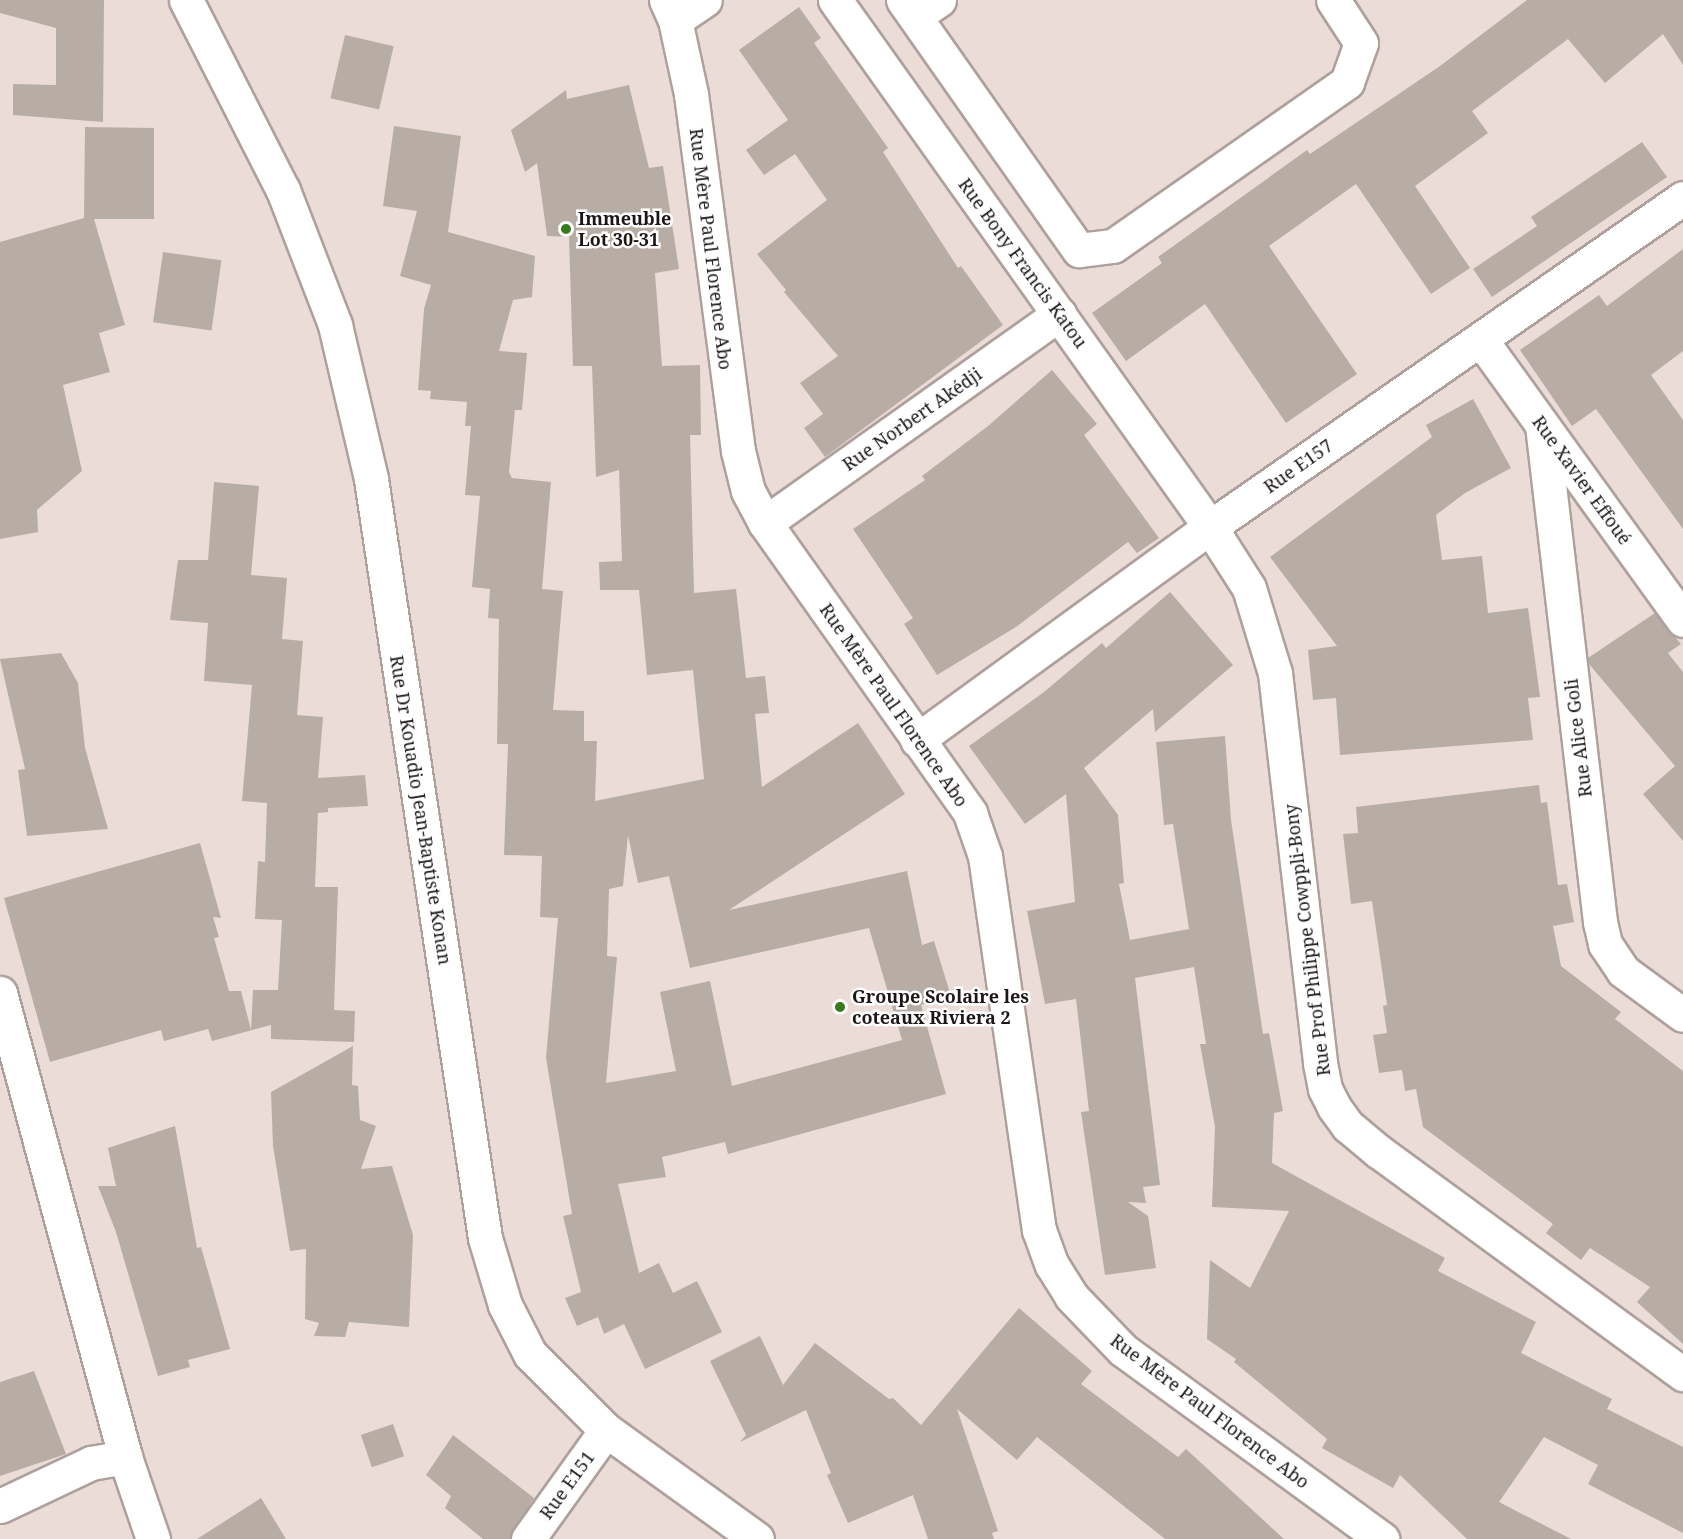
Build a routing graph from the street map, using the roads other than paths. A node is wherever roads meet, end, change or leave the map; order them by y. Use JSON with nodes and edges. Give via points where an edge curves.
{"nodes":[{"id":1,"x":186,"y":0,"type":"edge"},
{"id":2,"x":705,"y":0,"type":"edge"},
{"id":3,"x":835,"y":0,"type":"edge"},
{"id":4,"x":1333,"y":0,"type":"edge"},
{"id":5,"x":919,"y":5,"type":"edge"},
{"id":6,"x":670,"y":10,"type":"edge"},
{"id":7,"x":1683,"y":198,"type":"edge"},
{"id":8,"x":1059,"y":314,"type":"junction"},
{"id":9,"x":1481,"y":340,"type":"junction"},
{"id":10,"x":1542,"y":425,"type":"junction"},
{"id":11,"x":765,"y":523,"type":"junction"},
{"id":12,"x":1210,"y":526,"type":"junction"},
{"id":13,"x":1683,"y":620,"type":"edge"},
{"id":14,"x":916,"y":740,"type":"junction"},
{"id":15,"x":0,"y":993,"type":"edge"},
{"id":16,"x":1683,"y":1015,"type":"edge"},
{"id":17,"x":1683,"y":1374,"type":"edge"},
{"id":18,"x":606,"y":1430,"type":"junction"},
{"id":19,"x":125,"y":1457,"type":"junction"},
{"id":20,"x":0,"y":1506,"type":"edge"},
{"id":21,"x":153,"y":1539,"type":"edge"},
{"id":22,"x":528,"y":1539,"type":"edge"},
{"id":23,"x":757,"y":1539,"type":"edge"},
{"id":24,"x":1382,"y":1539,"type":"edge"}],
"edges":[{"from":1,"to":18,"type":"street","name":"Rue Dr Kouadio Jean-Baptiste Konan","via":[[284,190],[335,325],[371,479],[485,1238],[504,1305],[530,1354]]},
{"from":2,"to":6,"type":"street"},
{"from":3,"to":8,"type":"street","name":"Rue Bony Francis Katou"},
{"from":4,"to":5,"type":"street","via":[[1361,43],[1347,81],[1113,246],[1079,250]]},
{"from":6,"to":11,"type":"street","name":"Rue Mère Paul Florence Abo","via":[[691,94],[738,451],[748,491]]},
{"from":7,"to":9,"type":"street","name":"Rue E157"},
{"from":8,"to":11,"type":"street","name":"Rue Norbert Akédji"},
{"from":8,"to":12,"type":"street","name":"Rue Bony Francis Katou"},
{"from":9,"to":10,"type":"street","name":"Rue Xavier Effoué"},
{"from":9,"to":12,"type":"street","name":"Rue E157"},
{"from":10,"to":13,"type":"street","name":"Rue Xavier Effoué"},
{"from":10,"to":16,"type":"street","name":"Rue Alice Goli","via":[[1605,944],[1623,971]]},
{"from":11,"to":14,"type":"street","name":"Rue Mère Paul Florence Abo"},
{"from":12,"to":14,"type":"street","name":"Rue E157"},
{"from":12,"to":17,"type":"street","name":"Rue Prof Philippe Cowppli-Bony","via":[[1249,588],[1275,674],[1320,1063],[1325,1089],[1334,1107],[1348,1126],[1378,1151]]},
{"from":14,"to":24,"type":"street","name":"Rue Mère Paul Florence Abo","via":[[970,813],[985,856],[1039,1230],[1052,1265],[1071,1296],[1123,1350]]},
{"from":15,"to":19,"type":"street"},
{"from":18,"to":22,"type":"street","name":"Rue E151"},
{"from":18,"to":23,"type":"street","name":"Rue Dr Kouadio Jean-Baptiste Konan"},
{"from":19,"to":20,"type":"street","via":[[91,1463]]},
{"from":19,"to":21,"type":"street"}]}
